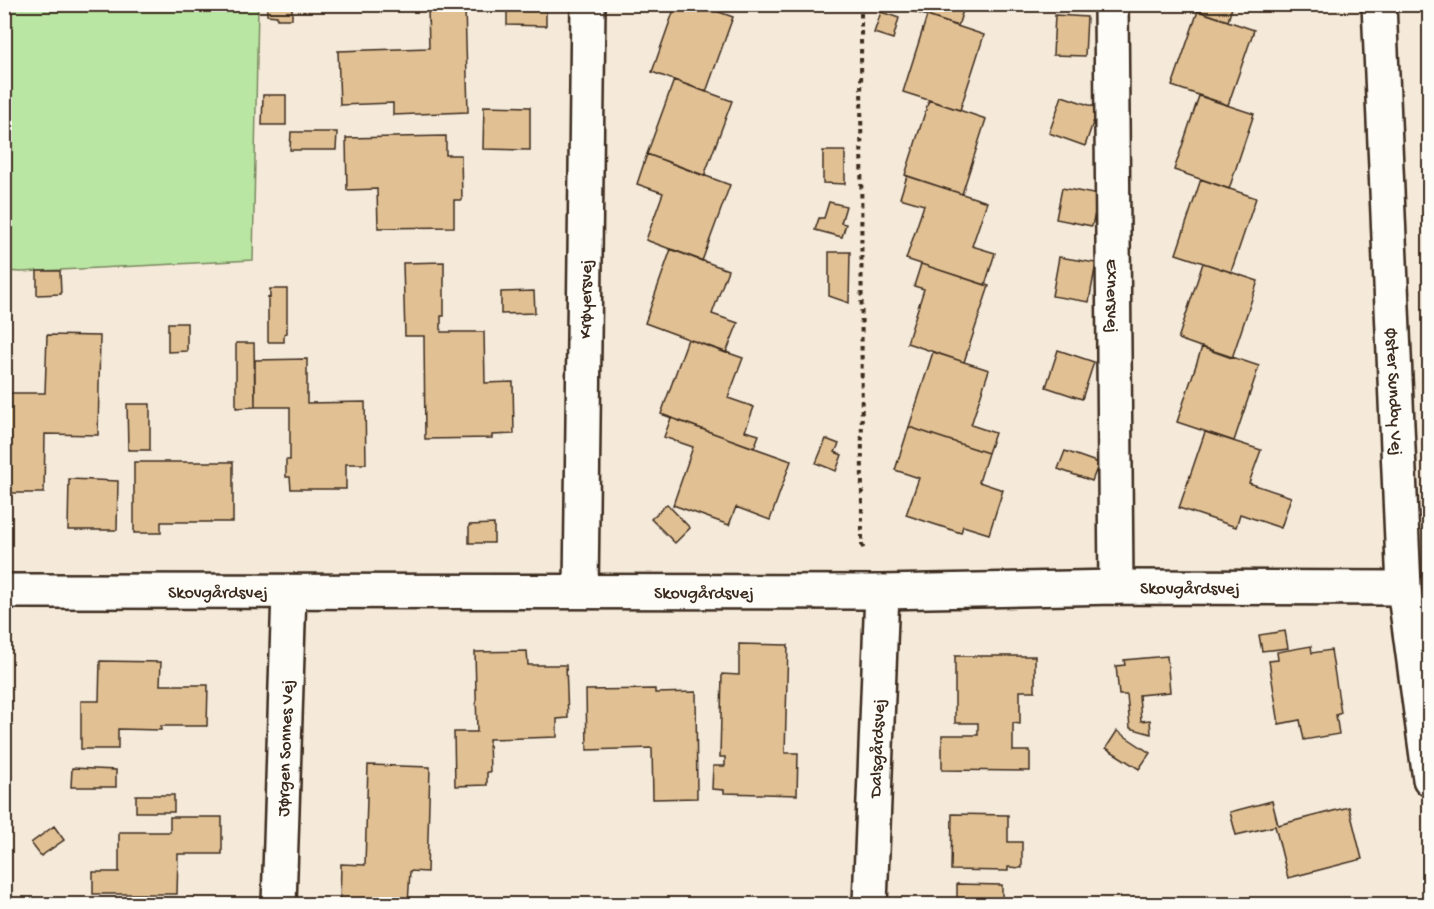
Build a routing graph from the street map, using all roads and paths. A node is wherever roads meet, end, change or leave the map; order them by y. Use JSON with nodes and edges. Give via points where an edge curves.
{"nodes":[{"id":1,"x":588,"y":4,"type":"edge"},
{"id":2,"x":861,"y":4,"type":"edge"},
{"id":3,"x":1111,"y":4,"type":"edge"},
{"id":4,"x":1379,"y":4,"type":"edge"},
{"id":5,"x":1116,"y":587,"type":"junction"},
{"id":6,"x":1404,"y":588,"type":"junction"},
{"id":7,"x":4,"y":591,"type":"edge"},
{"id":8,"x":581,"y":591,"type":"junction"},
{"id":9,"x":289,"y":592,"type":"junction"},
{"id":10,"x":882,"y":592,"type":"junction"},
{"id":11,"x":1430,"y":779,"type":"edge"},
{"id":12,"x":279,"y":904,"type":"edge"},
{"id":13,"x":870,"y":904,"type":"edge"}],
"edges":[{"from":1,"to":8,"type":"street","name":"Krøyersvej"},
{"from":2,"to":10,"type":"path","via":[[862,545]]},
{"from":3,"to":5,"type":"street","name":"Exnersvej"},
{"from":4,"to":6,"type":"street","name":"Øster Sundby Vej"},
{"from":5,"to":6,"type":"street","name":"Skovgårdsvej"},
{"from":5,"to":10,"type":"street","name":"Skovgårdsvej"},
{"from":6,"to":11,"type":"street","name":"Øster Sundby Vej"},
{"from":7,"to":9,"type":"street","name":"Skovgårdsvej"},
{"from":8,"to":9,"type":"street","name":"Skovgårdsvej"},
{"from":8,"to":10,"type":"street","name":"Skovgårdsvej"},
{"from":9,"to":12,"type":"street","name":"Jørgen Sonnes Vej"},
{"from":10,"to":13,"type":"street","name":"Dalsgårdsvej"}]}
